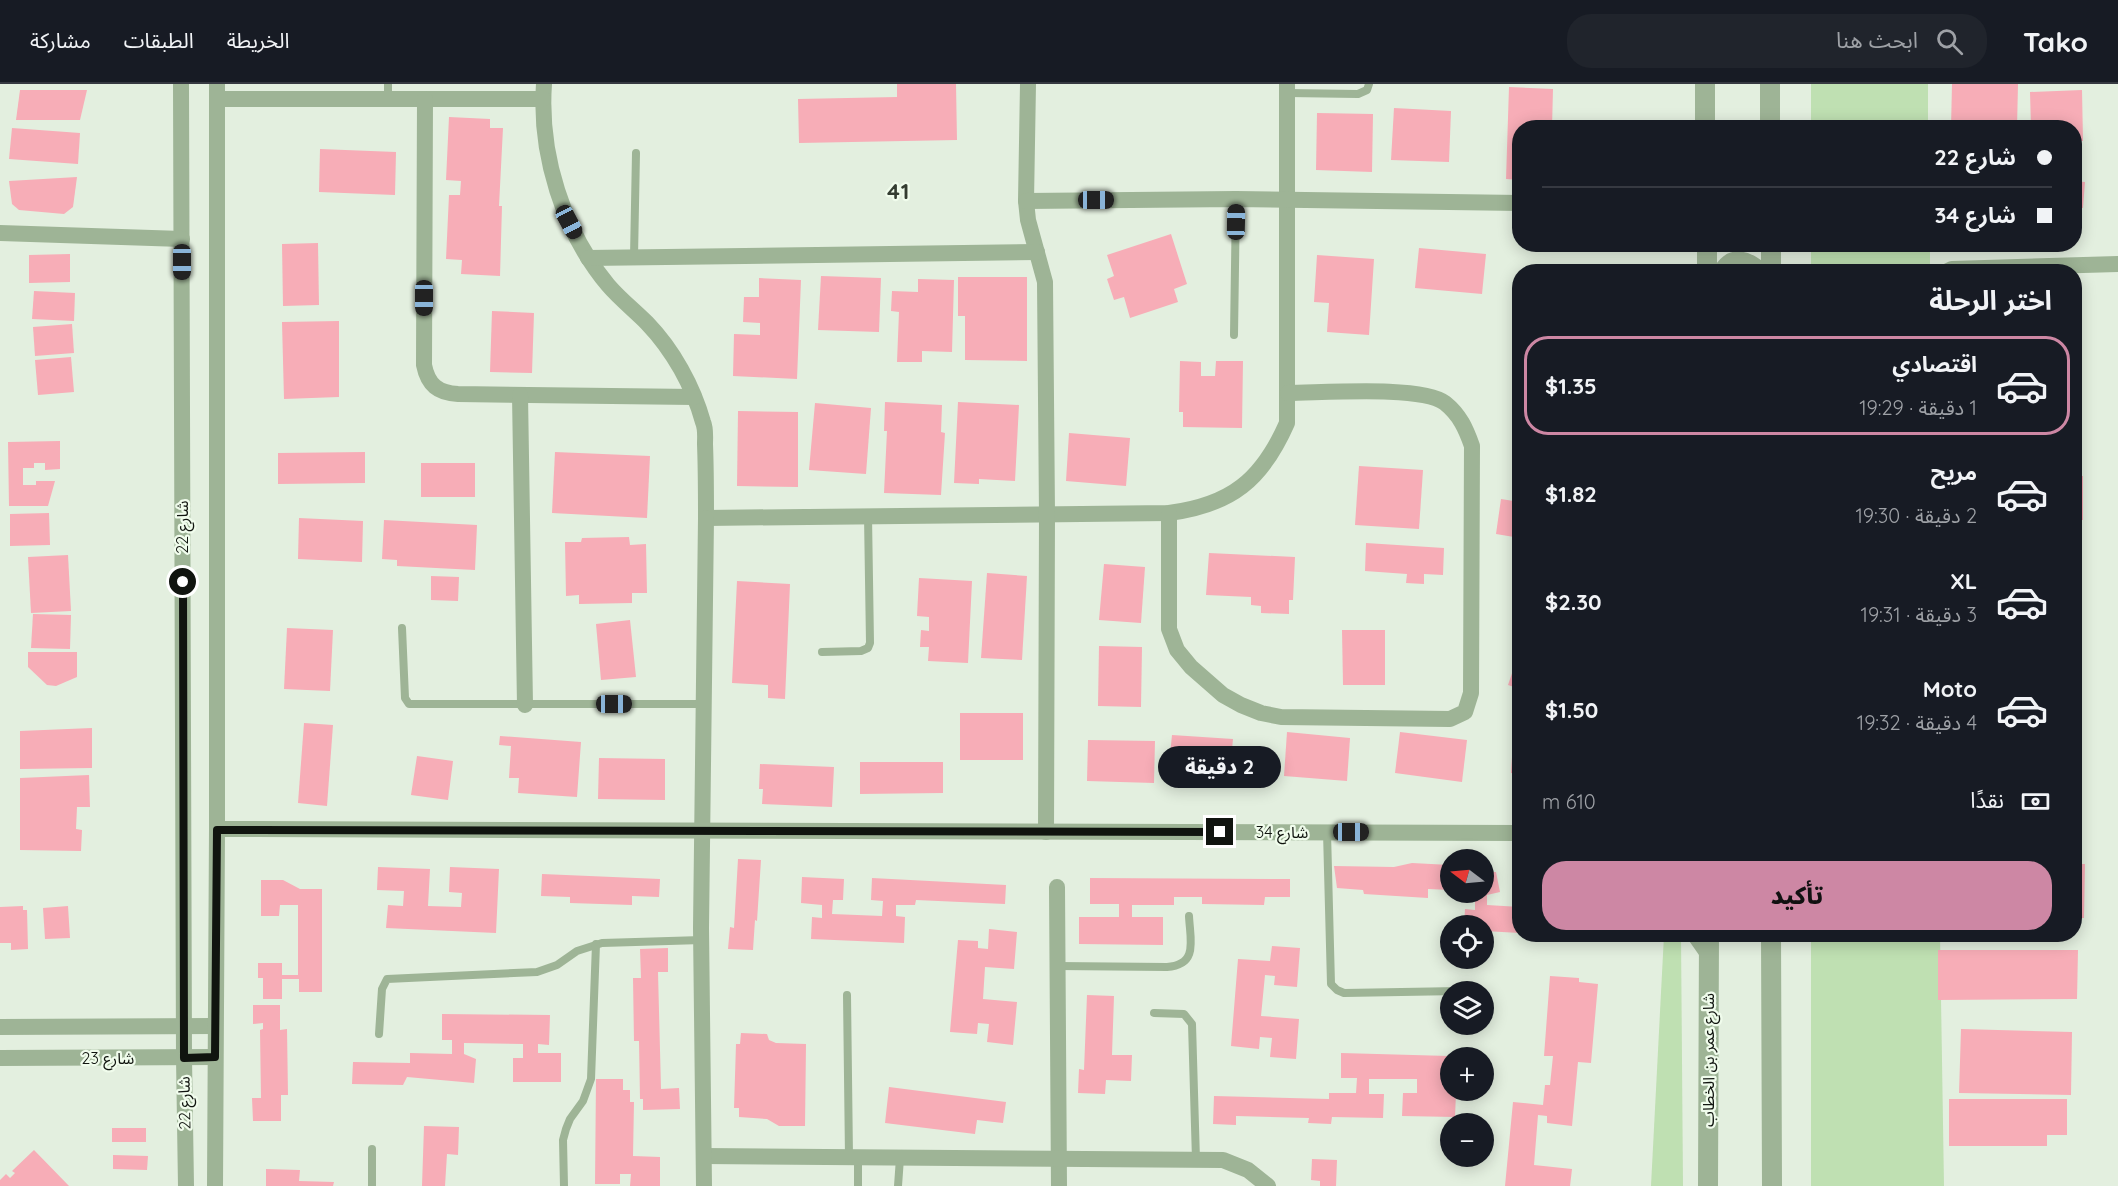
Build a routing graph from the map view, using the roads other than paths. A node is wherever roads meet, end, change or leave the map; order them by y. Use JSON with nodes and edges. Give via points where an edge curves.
{"nodes":[{"id":1,"x":182,"y":84,"type":"edge"},
{"id":2,"x":1028,"y":84,"type":"edge"},
{"id":3,"x":1369,"y":84,"type":"edge"},
{"id":4,"x":1705,"y":84,"type":"edge"},
{"id":5,"x":1770,"y":84,"type":"edge"},
{"id":6,"x":1287,"y":89,"type":"edge"},
{"id":7,"x":217,"y":91,"type":"edge"},
{"id":8,"x":388,"y":92,"type":"edge"},
{"id":9,"x":544,"y":92,"type":"edge"},
{"id":10,"x":425,"y":99,"type":"junction"},
{"id":11,"x":1705,"y":120,"type":"edge"},
{"id":12,"x":1770,"y":120,"type":"edge"},
{"id":13,"x":636,"y":153,"type":"dead end"},
{"id":14,"x":1236,"y":199,"type":"junction"},
{"id":15,"x":1288,"y":200,"type":"junction"},
{"id":16,"x":1026,"y":201,"type":"junction"},
{"id":17,"x":1512,"y":203,"type":"edge"},
{"id":18,"x":0,"y":234,"type":"edge"},
{"id":19,"x":182,"y":239,"type":"junction"},
{"id":20,"x":1036,"y":252,"type":"junction"},
{"id":21,"x":634,"y":257,"type":"junction"},
{"id":22,"x":588,"y":258,"type":"junction"},
{"id":23,"x":1730,"y":264,"type":"edge"},
{"id":24,"x":1748,"y":264,"type":"edge"},
{"id":25,"x":2118,"y":264,"type":"edge"},
{"id":26,"x":2082,"y":265,"type":"edge"},
{"id":27,"x":1234,"y":334,"type":"dead end"},
{"id":28,"x":1288,"y":393,"type":"junction"},
{"id":29,"x":520,"y":395,"type":"junction"},
{"id":30,"x":694,"y":397,"type":"junction"},
{"id":31,"x":1169,"y":513,"type":"junction"},
{"id":32,"x":1047,"y":514,"type":"junction"},
{"id":33,"x":868,"y":515,"type":"junction"},
{"id":34,"x":706,"y":518,"type":"junction"},
{"id":35,"x":402,"y":628,"type":"dead end"},
{"id":36,"x":822,"y":652,"type":"dead end"},
{"id":37,"x":704,"y":704,"type":"junction"},
{"id":38,"x":525,"y":705,"type":"junction"},
{"id":39,"x":217,"y":830,"type":"junction"},
{"id":40,"x":702,"y":831,"type":"junction"},
{"id":41,"x":1046,"y":832,"type":"junction"},
{"id":42,"x":1327,"y":832,"type":"junction"},
{"id":43,"x":1512,"y":833,"type":"edge"},
{"id":44,"x":1057,"y":888,"type":"dead end"},
{"id":45,"x":1189,"y":916,"type":"dead end"},
{"id":46,"x":702,"y":940,"type":"junction"},
{"id":47,"x":1771,"y":942,"type":"edge"},
{"id":48,"x":596,"y":944,"type":"junction"},
{"id":49,"x":1708,"y":944,"type":"edge"},
{"id":50,"x":1058,"y":966,"type":"junction"},
{"id":51,"x":1440,"y":991,"type":"edge"},
{"id":52,"x":847,"y":995,"type":"dead end"},
{"id":53,"x":1154,"y":1013,"type":"dead end"},
{"id":54,"x":183,"y":1026,"type":"junction"},
{"id":55,"x":215,"y":1026,"type":"junction"},
{"id":56,"x":0,"y":1027,"type":"edge"},
{"id":57,"x":380,"y":1034,"type":"dead end"},
{"id":58,"x":215,"y":1057,"type":"junction"},
{"id":59,"x":0,"y":1058,"type":"edge"},
{"id":60,"x":184,"y":1058,"type":"junction"},
{"id":61,"x":372,"y":1149,"type":"dead end"},
{"id":62,"x":704,"y":1156,"type":"junction"},
{"id":63,"x":853,"y":1158,"type":"junction"},
{"id":64,"x":900,"y":1158,"type":"junction"},
{"id":65,"x":1059,"y":1158,"type":"junction"},
{"id":66,"x":1196,"y":1160,"type":"junction"},
{"id":67,"x":186,"y":1186,"type":"edge"},
{"id":68,"x":215,"y":1186,"type":"edge"},
{"id":69,"x":372,"y":1186,"type":"edge"},
{"id":70,"x":564,"y":1186,"type":"edge"},
{"id":71,"x":704,"y":1186,"type":"edge"},
{"id":72,"x":858,"y":1186,"type":"edge"},
{"id":73,"x":898,"y":1186,"type":"edge"},
{"id":74,"x":1059,"y":1186,"type":"edge"},
{"id":75,"x":1268,"y":1186,"type":"edge"},
{"id":76,"x":1708,"y":1186,"type":"edge"},
{"id":77,"x":1772,"y":1186,"type":"edge"}],
"edges":[{"from":1,"to":19,"type":"street","name":"شارع 22"},
{"from":2,"to":16,"type":"street"},
{"from":3,"to":6,"type":"lane","via":[[1367,90],[1358,94]]},
{"from":4,"to":11,"type":"street"},
{"from":5,"to":12,"type":"street"},
{"from":6,"to":15,"type":"street"},
{"from":7,"to":8,"type":"street"},
{"from":7,"to":39,"type":"street","name":"شارع 22"},
{"from":8,"to":10,"type":"street"},
{"from":9,"to":10,"type":"street"},
{"from":9,"to":22,"type":"street","via":[[550,162],[558,193]]},
{"from":10,"to":29,"type":"street","via":[[426,377],[444,393]]},
{"from":13,"to":21,"type":"lane"},
{"from":14,"to":15,"type":"street"},
{"from":14,"to":16,"type":"street"},
{"from":14,"to":27,"type":"lane"},
{"from":15,"to":17,"type":"street"},
{"from":15,"to":28,"type":"street"},
{"from":16,"to":20,"type":"street"},
{"from":18,"to":19,"type":"street"},
{"from":19,"to":54,"type":"street","name":"شارع 22"},
{"from":20,"to":21,"type":"street"},
{"from":20,"to":32,"type":"street","via":[[1044,282]]},
{"from":21,"to":22,"type":"street"},
{"from":22,"to":30,"type":"street","via":[[613,291],[666,345]]},
{"from":23,"to":24,"type":"street","via":[[1737,260]]},
{"from":25,"to":26,"type":"street"},
{"from":28,"to":31,"type":"street","via":[[1287,423],[1260,471],[1218,501],[1194,510]]},
{"from":28,"to":31,"type":"street","via":[[1418,394],[1444,402],[1463,421],[1472,446],[1472,693],[1465,712],[1450,719],[1281,717],[1261,713],[1223,695],[1177,650],[1169,629]]},
{"from":29,"to":30,"type":"street"},
{"from":29,"to":38,"type":"street"},
{"from":30,"to":34,"type":"street","via":[[704,424]]},
{"from":31,"to":32,"type":"street"},
{"from":32,"to":33,"type":"street"},
{"from":32,"to":41,"type":"street"},
{"from":33,"to":34,"type":"street"},
{"from":33,"to":36,"type":"lane","via":[[870,643],[861,651]]},
{"from":34,"to":37,"type":"street"},
{"from":35,"to":38,"type":"lane","via":[[405,698],[409,704]]},
{"from":37,"to":38,"type":"lane"},
{"from":37,"to":40,"type":"street"},
{"from":39,"to":40,"type":"street","name":"شارع 34"},
{"from":39,"to":55,"type":"street","name":"شارع 22"},
{"from":40,"to":41,"type":"street","name":"شارع 34"},
{"from":40,"to":46,"type":"street"},
{"from":41,"to":42,"type":"street","name":"شارع 34"},
{"from":42,"to":43,"type":"street","name":"شارع 34"},
{"from":42,"to":51,"type":"lane","via":[[1332,984],[1344,993]]},
{"from":44,"to":50,"type":"street"},
{"from":45,"to":50,"type":"lane","via":[[1191,950],[1181,964]]},
{"from":46,"to":48,"type":"lane"},
{"from":46,"to":62,"type":"street"},
{"from":47,"to":77,"type":"street"},
{"from":48,"to":57,"type":"lane","via":[[537,972],[387,979],[381,989]]},
{"from":48,"to":70,"type":"lane","via":[[591,1079],[563,1140]]},
{"from":49,"to":76,"type":"street","name":"شارع عمر بن الخطاب"},
{"from":50,"to":65,"type":"street"},
{"from":52,"to":63,"type":"lane"},
{"from":53,"to":66,"type":"lane","via":[[1184,1014],[1192,1024]]},
{"from":54,"to":55,"type":"street","name":"شارع 23"},
{"from":54,"to":56,"type":"street","name":"شارع 23"},
{"from":54,"to":60,"type":"street","name":"شارع 22"},
{"from":55,"to":58,"type":"street","name":"شارع 22"},
{"from":58,"to":60,"type":"street","name":"شارع 23"},
{"from":58,"to":68,"type":"street","name":"شارع 22"},
{"from":59,"to":60,"type":"street","name":"شارع 23"},
{"from":60,"to":67,"type":"street","name":"شارع 22"},
{"from":61,"to":69,"type":"lane"},
{"from":62,"to":63,"type":"street"},
{"from":62,"to":71,"type":"street"},
{"from":63,"to":64,"type":"street"},
{"from":63,"to":72,"type":"lane"},
{"from":64,"to":65,"type":"street"},
{"from":64,"to":73,"type":"lane"},
{"from":65,"to":66,"type":"street"},
{"from":65,"to":74,"type":"street"},
{"from":66,"to":75,"type":"street","via":[[1223,1160],[1248,1170]]}]}
